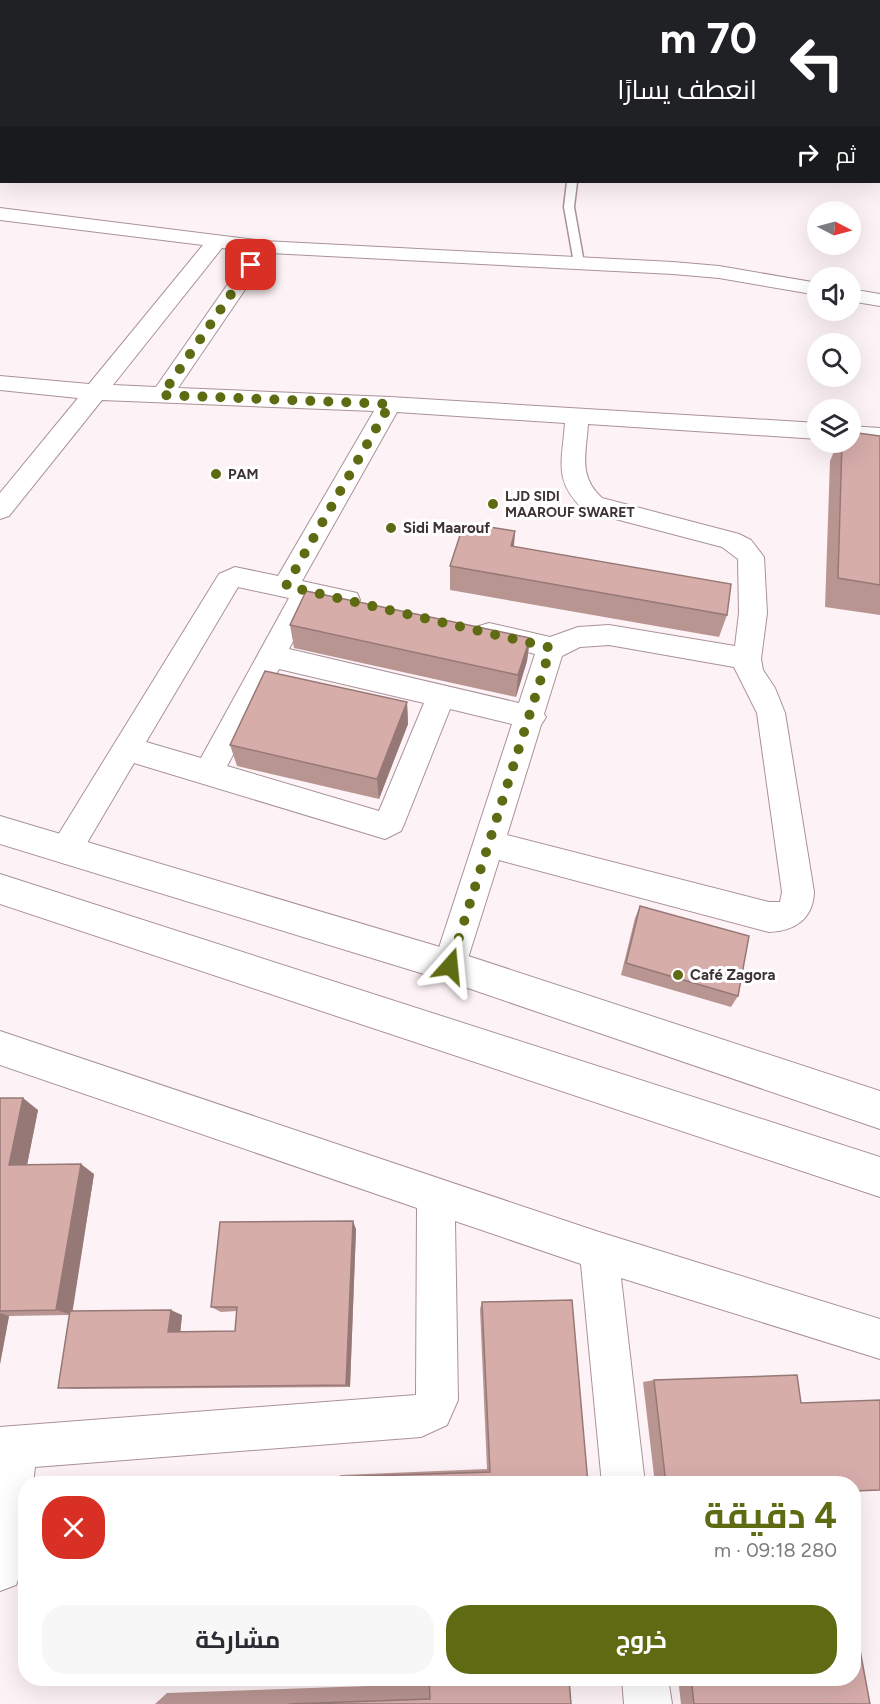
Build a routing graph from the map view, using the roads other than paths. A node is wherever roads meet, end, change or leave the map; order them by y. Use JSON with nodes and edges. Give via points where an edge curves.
{"nodes":[{"id":1,"x":572,"y":183,"type":"edge"},
{"id":2,"x":0,"y":214,"type":"edge"},
{"id":3,"x":217,"y":241,"type":"junction"},
{"id":4,"x":264,"y":247,"type":"junction"},
{"id":5,"x":579,"y":263,"type":"junction"},
{"id":6,"x":807,"y":287,"type":"edge"},
{"id":7,"x":861,"y":297,"type":"edge"},
{"id":8,"x":880,"y":300,"type":"edge"},
{"id":9,"x":0,"y":383,"type":"edge"},
{"id":10,"x":97,"y":392,"type":"junction"},
{"id":11,"x":162,"y":395,"type":"junction"},
{"id":12,"x":390,"y":404,"type":"junction"},
{"id":13,"x":577,"y":416,"type":"junction"},
{"id":14,"x":807,"y":430,"type":"edge"},
{"id":15,"x":861,"y":434,"type":"edge"},
{"id":16,"x":880,"y":435,"type":"edge"},
{"id":17,"x":0,"y":510,"type":"edge"},
{"id":18,"x":296,"y":588,"type":"junction"},
{"id":19,"x":375,"y":607,"type":"edge"},
{"id":20,"x":467,"y":628,"type":"edge"},
{"id":21,"x":550,"y":650,"type":"junction"},
{"id":22,"x":271,"y":656,"type":"junction"},
{"id":23,"x":747,"y":659,"type":"junction"},
{"id":24,"x":441,"y":696,"type":"junction"},
{"id":25,"x":531,"y":717,"type":"junction"},
{"id":26,"x":128,"y":749,"type":"junction"},
{"id":27,"x":209,"y":772,"type":"junction"},
{"id":28,"x":0,"y":830,"type":"edge"},
{"id":29,"x":489,"y":844,"type":"junction"},
{"id":30,"x":66,"y":850,"type":"junction"},
{"id":31,"x":0,"y":889,"type":"edge"},
{"id":32,"x":450,"y":966,"type":"junction"},
{"id":33,"x":0,"y":1048,"type":"edge"},
{"id":34,"x":880,"y":1110,"type":"edge"},
{"id":35,"x":880,"y":1177,"type":"edge"},
{"id":36,"x":436,"y":1195,"type":"junction"},
{"id":37,"x":599,"y":1251,"type":"junction"},
{"id":38,"x":880,"y":1339,"type":"edge"},
{"id":39,"x":8,"y":1447,"type":"edge"},
{"id":40,"x":623,"y":1476,"type":"edge"},
{"id":41,"x":0,"y":1569,"type":"edge"},
{"id":42,"x":646,"y":1686,"type":"edge"},
{"id":43,"x":648,"y":1704,"type":"edge"}],
"edges":[{"from":1,"to":5,"type":"lane","via":[[569,207]]},
{"from":2,"to":3,"type":"street"},
{"from":3,"to":4,"type":"street"},
{"from":3,"to":10,"type":"street"},
{"from":4,"to":5,"type":"street"},
{"from":4,"to":11,"type":"street"},
{"from":5,"to":6,"type":"street","via":[[719,272]]},
{"from":7,"to":8,"type":"street"},
{"from":9,"to":10,"type":"street"},
{"from":10,"to":11,"type":"street"},
{"from":10,"to":17,"type":"street"},
{"from":11,"to":12,"type":"street"},
{"from":12,"to":13,"type":"street"},
{"from":12,"to":18,"type":"street"},
{"from":13,"to":14,"type":"street"},
{"from":13,"to":23,"type":"street","via":[[573,474],[579,491],[594,505],[730,540],[751,557],[753,613]]},
{"from":15,"to":16,"type":"street"},
{"from":18,"to":19,"type":"street"},
{"from":18,"to":22,"type":"street"},
{"from":18,"to":26,"type":"street","via":[[235,577],[228,581]]},
{"from":20,"to":21,"type":"street"},
{"from":21,"to":23,"type":"street","via":[[572,638],[589,635]]},
{"from":21,"to":25,"type":"street"},
{"from":22,"to":24,"type":"street"},
{"from":22,"to":27,"type":"street"},
{"from":23,"to":29,"type":"street","via":[[749,673],[761,688],[771,713],[798,892],[793,912],[770,917]]},
{"from":24,"to":25,"type":"street"},
{"from":24,"to":27,"type":"street","via":[[390,822],[385,826]]},
{"from":25,"to":29,"type":"street"},
{"from":26,"to":27,"type":"street"},
{"from":26,"to":30,"type":"street"},
{"from":28,"to":30,"type":"street"},
{"from":29,"to":32,"type":"street"},
{"from":30,"to":32,"type":"street"},
{"from":31,"to":35,"type":"street"},
{"from":32,"to":34,"type":"street"},
{"from":33,"to":36,"type":"street"},
{"from":36,"to":37,"type":"street"},
{"from":36,"to":39,"type":"street","via":[[437,1400],[432,1410],[421,1416]]},
{"from":37,"to":38,"type":"street"},
{"from":37,"to":40,"type":"street"},
{"from":39,"to":41,"type":"street"},
{"from":42,"to":43,"type":"street"}]}
